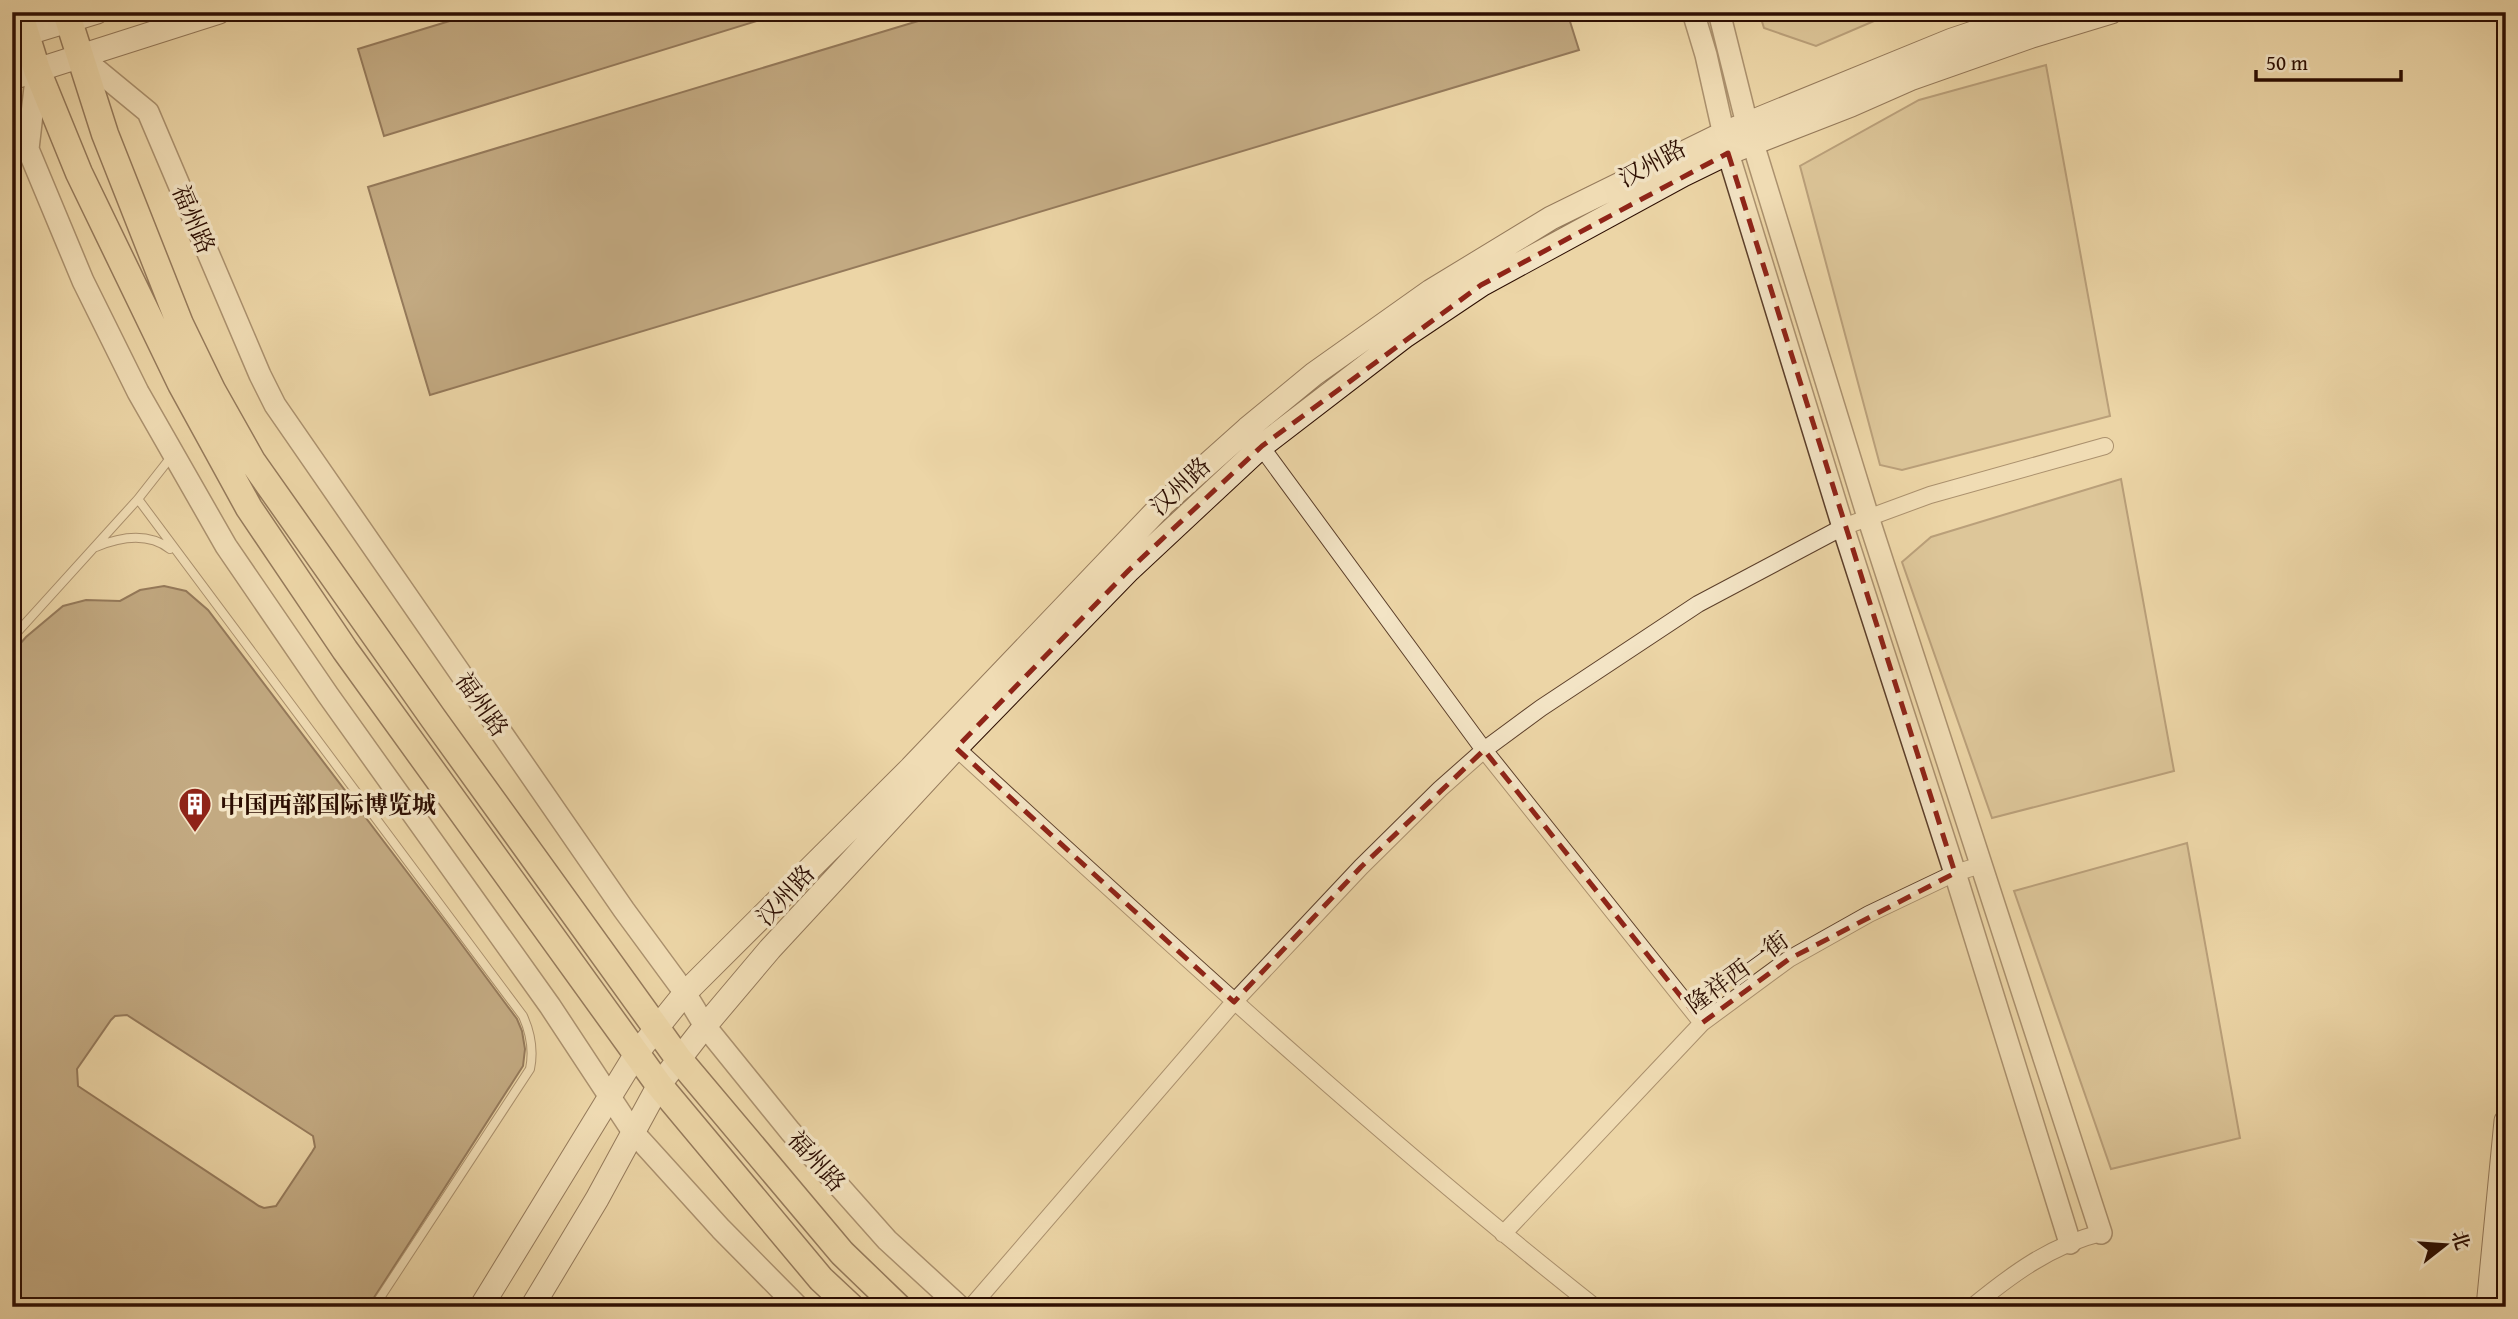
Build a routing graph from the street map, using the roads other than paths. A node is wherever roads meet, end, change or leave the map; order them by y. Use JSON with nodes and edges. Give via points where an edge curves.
{"nodes":[{"id":1,"x":97,"y":12,"type":"edge"},
{"id":2,"x":219,"y":12,"type":"edge"},
{"id":3,"x":1693,"y":12,"type":"edge"},
{"id":4,"x":1719,"y":12,"type":"edge"},
{"id":5,"x":2036,"y":12,"type":"edge"},
{"id":6,"x":2111,"y":12,"type":"edge"},
{"id":7,"x":67,"y":17,"type":"edge"},
{"id":8,"x":19,"y":28,"type":"edge"},
{"id":9,"x":80,"y":56,"type":"junction"},
{"id":10,"x":25,"y":74,"type":"edge"},
{"id":11,"x":1751,"y":134,"type":"junction"},
{"id":12,"x":1725,"y":144,"type":"junction"},
{"id":13,"x":1254,"y":438,"type":"junction"},
{"id":14,"x":2105,"y":446,"type":"dead end"},
{"id":15,"x":173,"y":455,"type":"junction"},
{"id":16,"x":138,"y":499,"type":"junction"},
{"id":17,"x":1868,"y":517,"type":"junction"},
{"id":18,"x":1843,"y":527,"type":"junction"},
{"id":19,"x":94,"y":548,"type":"junction"},
{"id":20,"x":179,"y":556,"type":"junction"},
{"id":21,"x":12,"y":638,"type":"edge"},
{"id":22,"x":956,"y":748,"type":"junction"},
{"id":23,"x":1484,"y":750,"type":"junction"},
{"id":24,"x":1981,"y":865,"type":"junction"},
{"id":25,"x":1955,"y":873,"type":"junction"},
{"id":26,"x":685,"y":993,"type":"junction"},
{"id":27,"x":1234,"y":1002,"type":"junction"},
{"id":28,"x":1702,"y":1023,"type":"junction"},
{"id":29,"x":705,"y":1026,"type":"junction"},
{"id":30,"x":657,"y":1027,"type":"junction"},
{"id":31,"x":636,"y":1054,"type":"junction"},
{"id":32,"x":678,"y":1058,"type":"junction"},
{"id":33,"x":659,"y":1085,"type":"junction"},
{"id":34,"x":609,"y":1096,"type":"junction"},
{"id":35,"x":2506,"y":1121,"type":"edge"},
{"id":36,"x":633,"y":1132,"type":"junction"},
{"id":37,"x":2504,"y":1170,"type":"edge"},
{"id":38,"x":2101,"y":1233,"type":"joint"},
{"id":39,"x":1503,"y":1234,"type":"junction"},
{"id":40,"x":2070,"y":1243,"type":"junction"},
{"id":41,"x":376,"y":1304,"type":"edge"},
{"id":42,"x":390,"y":1307,"type":"edge"},
{"id":43,"x":481,"y":1307,"type":"edge"},
{"id":44,"x":532,"y":1307,"type":"edge"},
{"id":45,"x":798,"y":1307,"type":"edge"},
{"id":46,"x":852,"y":1307,"type":"edge"},
{"id":47,"x":898,"y":1307,"type":"edge"},
{"id":48,"x":960,"y":1307,"type":"edge"},
{"id":49,"x":971,"y":1307,"type":"edge"},
{"id":50,"x":1595,"y":1307,"type":"edge"},
{"id":51,"x":1972,"y":1307,"type":"edge"},
{"id":52,"x":2488,"y":1307,"type":"edge"}],
"edges":[{"from":1,"to":7,"type":"main road"},
{"from":2,"to":9,"type":"main road"},
{"from":3,"to":12,"type":"street"},
{"from":4,"to":11,"type":"street"},
{"from":5,"to":11,"type":"main road","name":"汉州路","via":[[1952,40]]},
{"from":6,"to":11,"type":"main road","name":"汉州路"},
{"from":7,"to":8,"type":"main road"},
{"from":7,"to":9,"type":"main road","name":"福州路"},
{"from":8,"to":10,"type":"main road"},
{"from":9,"to":10,"type":"main road"},
{"from":9,"to":26,"type":"street","name":"福州路","via":[[148,112],[275,405]]},
{"from":9,"to":30,"type":"main road","name":"福州路","via":[[105,134],[180,324],[252,461]]},
{"from":10,"to":15,"type":"street","via":[[28,149],[83,281]]},
{"from":10,"to":31,"type":"main road","via":[[248,508]]},
{"from":11,"to":12,"type":"main road","name":"汉州路"},
{"from":11,"to":17,"type":"street"},
{"from":12,"to":13,"type":"main road","name":"汉州路","via":[[1672,181],[1481,285]]},
{"from":12,"to":18,"type":"street"},
{"from":13,"to":22,"type":"main road","name":"汉州路"},
{"from":13,"to":23,"type":"street"},
{"from":13,"to":26,"type":"main road","name":"汉州路","via":[[1154,514],[911,768]]},
{"from":14,"to":17,"type":"street"},
{"from":15,"to":16,"type":"lane"},
{"from":15,"to":34,"type":"street","via":[[233,558]]},
{"from":16,"to":19,"type":"lane"},
{"from":16,"to":20,"type":"lane"},
{"from":17,"to":18,"type":"street"},
{"from":17,"to":24,"type":"street"},
{"from":18,"to":23,"type":"street","via":[[1698,604]]},
{"from":18,"to":25,"type":"street"},
{"from":19,"to":20,"type":"lane","via":[[115,539],[147,538]]},
{"from":19,"to":21,"type":"lane"},
{"from":20,"to":41,"type":"lane","via":[[528,1028],[533,1057],[530,1069]]},
{"from":22,"to":27,"type":"street"},
{"from":22,"to":29,"type":"main road","name":"汉州路"},
{"from":23,"to":27,"type":"street","via":[[1361,867]]},
{"from":23,"to":28,"type":"street"},
{"from":24,"to":25,"type":"street","name":"隆祥西一街"},
{"from":24,"to":38,"type":"street"},
{"from":25,"to":28,"type":"street","name":"隆祥西一街","via":[[1789,959]]},
{"from":25,"to":40,"type":"street"},
{"from":26,"to":29,"type":"street","name":"福州路"},
{"from":26,"to":30,"type":"main road","name":"汉州路"},
{"from":27,"to":39,"type":"street"},
{"from":27,"to":49,"type":"street"},
{"from":28,"to":39,"type":"street","name":"隆祥西一街"},
{"from":29,"to":32,"type":"main road","name":"汉州路"},
{"from":29,"to":48,"type":"street","name":"福州路","via":[[887,1240]]},
{"from":30,"to":31,"type":"main road","name":"汉州路"},
{"from":30,"to":32,"type":"main road","name":"福州路"},
{"from":31,"to":33,"type":"main road"},
{"from":31,"to":34,"type":"main road","name":"汉州路"},
{"from":32,"to":33,"type":"main road","name":"汉州路"},
{"from":32,"to":47,"type":"main road","name":"福州路","via":[[842,1253]]},
{"from":33,"to":36,"type":"main road","name":"汉州路"},
{"from":33,"to":46,"type":"main road","via":[[821,1279]]},
{"from":34,"to":36,"type":"street"},
{"from":34,"to":43,"type":"main road","name":"汉州路"},
{"from":35,"to":37,"type":"main road"},
{"from":36,"to":44,"type":"main road","name":"汉州路"},
{"from":36,"to":45,"type":"street"},
{"from":37,"to":52,"type":"main road"},
{"from":38,"to":40,"type":"street"},
{"from":39,"to":50,"type":"street"},
{"from":40,"to":51,"type":"street","via":[[2018,1270]]},
{"from":41,"to":42,"type":"lane"}]}
